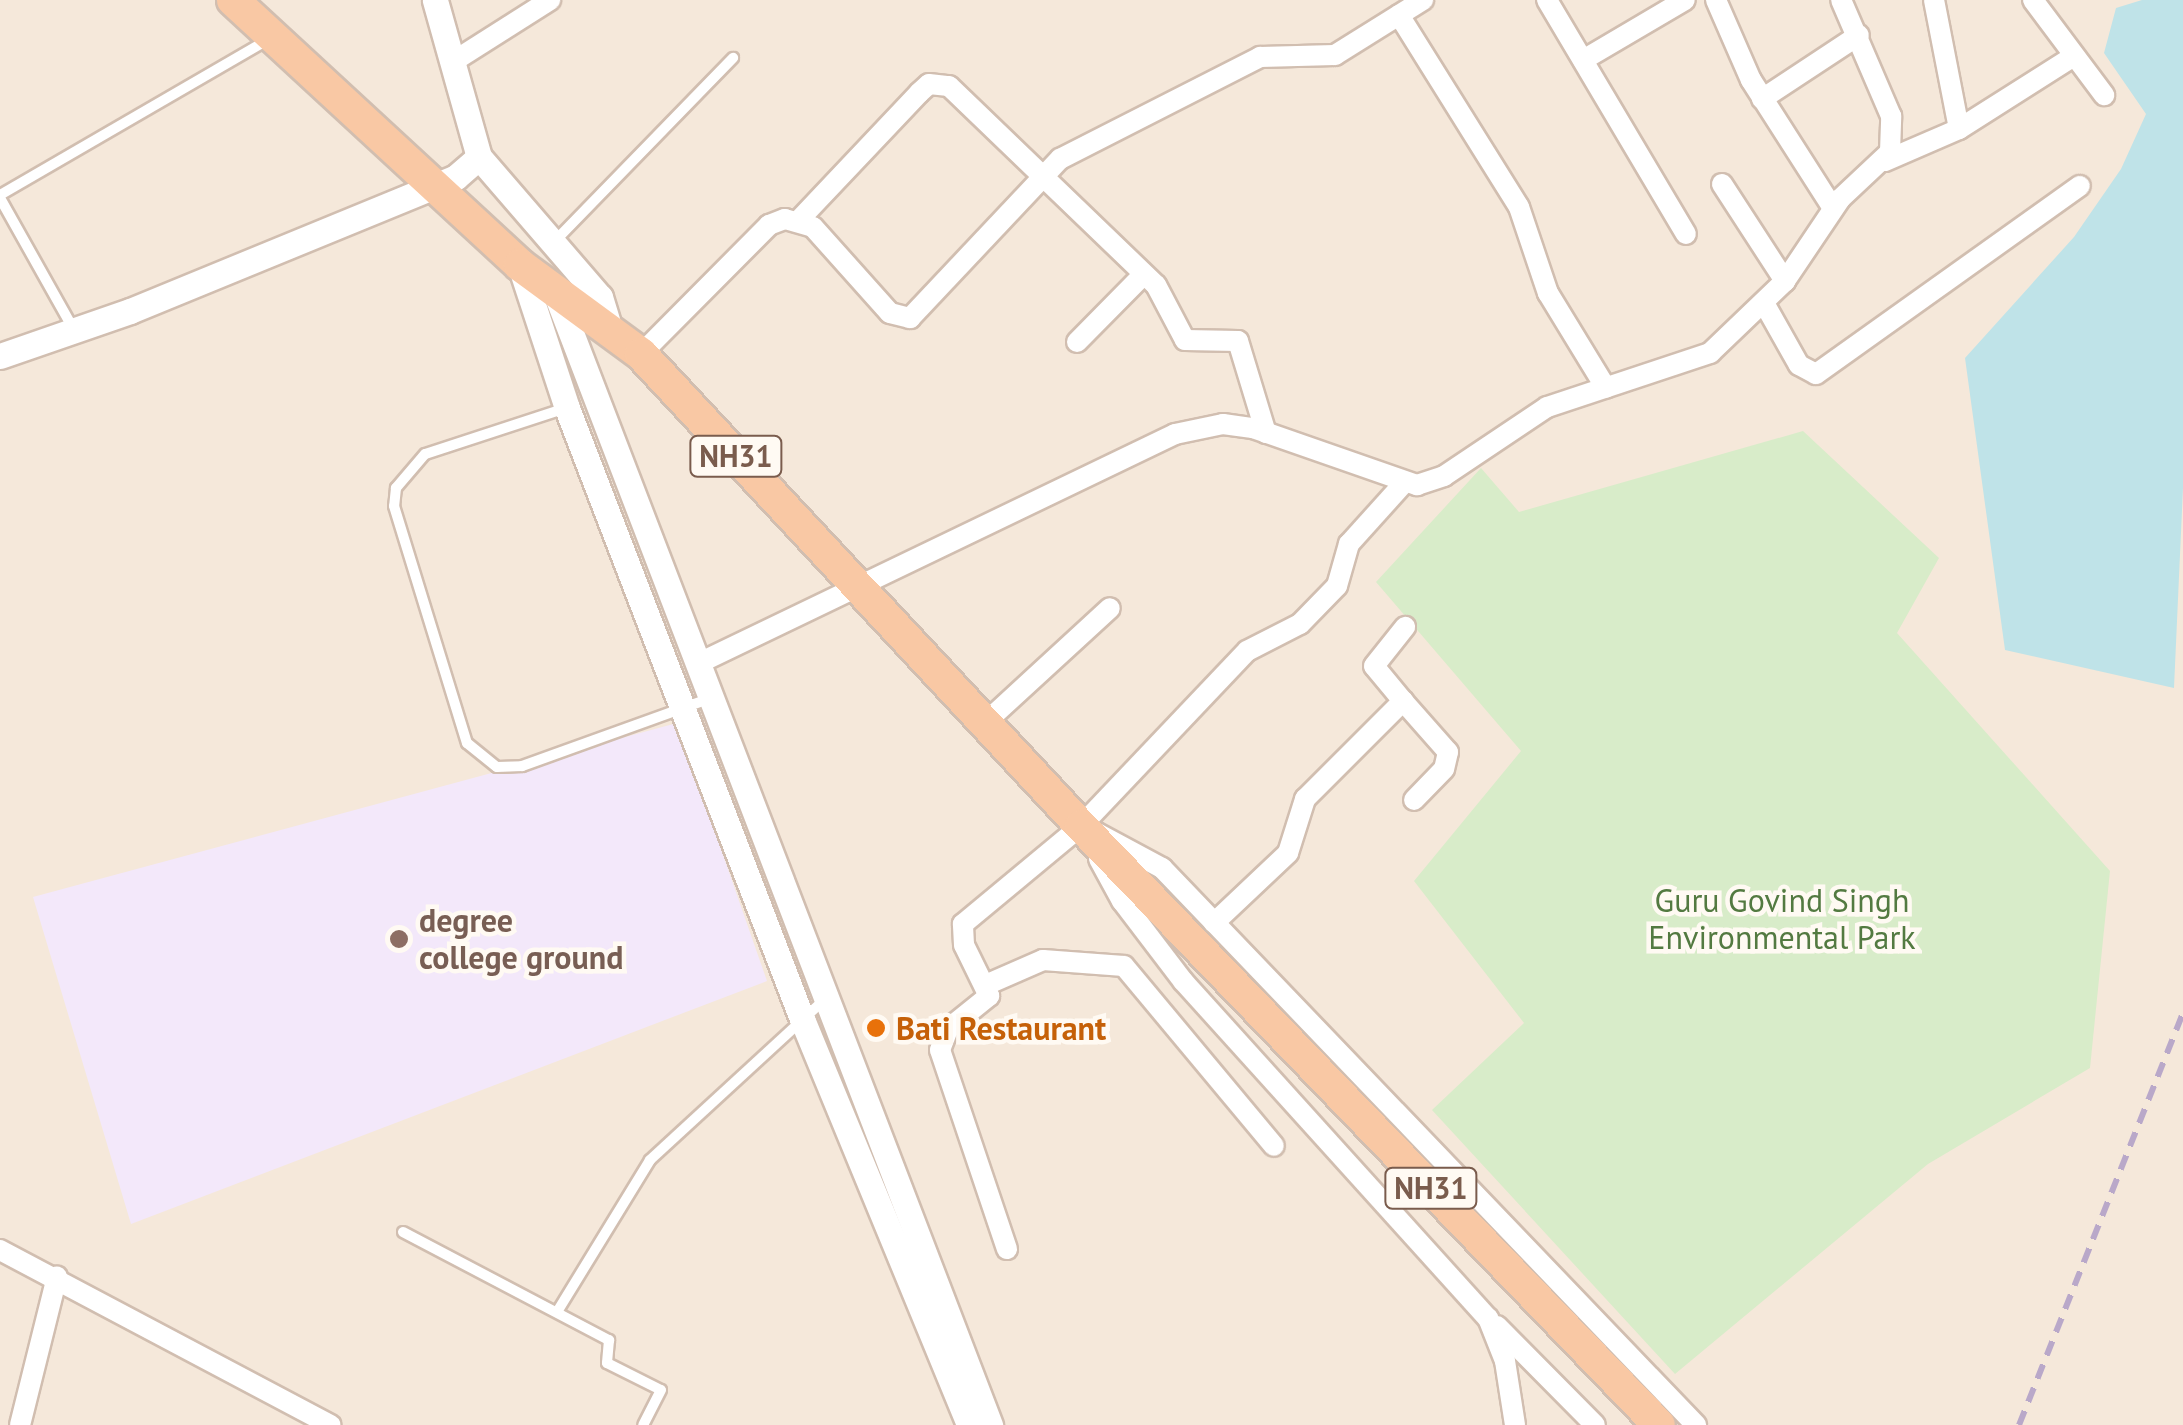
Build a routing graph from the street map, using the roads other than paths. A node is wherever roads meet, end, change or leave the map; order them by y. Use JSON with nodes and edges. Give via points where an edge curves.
{"nodes":[{"id":1,"x":233,"y":0,"type":"edge"},
{"id":2,"x":434,"y":0,"type":"edge"},
{"id":3,"x":550,"y":0,"type":"edge"},
{"id":4,"x":1423,"y":0,"type":"edge"},
{"id":5,"x":1547,"y":0,"type":"edge"},
{"id":6,"x":1685,"y":0,"type":"edge"},
{"id":7,"x":1716,"y":0,"type":"edge"},
{"id":8,"x":1841,"y":0,"type":"edge"},
{"id":9,"x":1934,"y":0,"type":"edge"},
{"id":10,"x":2033,"y":0,"type":"edge"},
{"id":11,"x":1399,"y":14,"type":"junction"},
{"id":12,"x":1858,"y":34,"type":"junction"},
{"id":13,"x":270,"y":39,"type":"junction"},
{"id":14,"x":2074,"y":56,"type":"junction"},
{"id":15,"x":733,"y":58,"type":"dead end"},
{"id":16,"x":1583,"y":60,"type":"junction"},
{"id":17,"x":454,"y":62,"type":"junction"},
{"id":18,"x":2104,"y":94,"type":"dead end"},
{"id":19,"x":1762,"y":99,"type":"junction"},
{"id":20,"x":1959,"y":129,"type":"junction"},
{"id":21,"x":479,"y":157,"type":"junction"},
{"id":22,"x":1885,"y":161,"type":"junction"},
{"id":23,"x":1042,"y":173,"type":"junction"},
{"id":24,"x":1722,"y":184,"type":"dead end"},
{"id":25,"x":2080,"y":186,"type":"dead end"},
{"id":26,"x":438,"y":188,"type":"junction"},
{"id":27,"x":0,"y":196,"type":"edge"},
{"id":28,"x":1833,"y":208,"type":"junction"},
{"id":29,"x":799,"y":220,"type":"junction"},
{"id":30,"x":1686,"y":234,"type":"dead end"},
{"id":31,"x":554,"y":242,"type":"junction"},
{"id":32,"x":520,"y":265,"type":"junction"},
{"id":33,"x":1144,"y":274,"type":"junction"},
{"id":34,"x":1785,"y":282,"type":"junction"},
{"id":35,"x":554,"y":286,"type":"junction"},
{"id":36,"x":1764,"y":303,"type":"junction"},
{"id":37,"x":609,"y":327,"type":"junction"},
{"id":38,"x":74,"y":330,"type":"junction"},
{"id":39,"x":1078,"y":342,"type":"dead end"},
{"id":40,"x":641,"y":354,"type":"junction"},
{"id":41,"x":0,"y":356,"type":"edge"},
{"id":42,"x":1606,"y":388,"type":"junction"},
{"id":43,"x":567,"y":408,"type":"junction"},
{"id":44,"x":1266,"y":433,"type":"junction"},
{"id":45,"x":1403,"y":484,"type":"junction"},
{"id":46,"x":858,"y":588,"type":"junction"},
{"id":47,"x":1110,"y":608,"type":"dead end"},
{"id":48,"x":1405,"y":627,"type":"dead end"},
{"id":49,"x":697,"y":664,"type":"junction"},
{"id":50,"x":1403,"y":701,"type":"junction"},
{"id":51,"x":697,"y":703,"type":"junction"},
{"id":52,"x":986,"y":722,"type":"junction"},
{"id":53,"x":1414,"y":800,"type":"dead end"},
{"id":54,"x":1082,"y":826,"type":"junction"},
{"id":55,"x":1208,"y":937,"type":"junction"},
{"id":56,"x":988,"y":984,"type":"junction"},
{"id":57,"x":825,"y":1000,"type":"junction"},
{"id":58,"x":802,"y":1018,"type":"junction"},
{"id":59,"x":1274,"y":1146,"type":"dead end"},
{"id":60,"x":403,"y":1232,"type":"dead end"},
{"id":61,"x":0,"y":1250,"type":"edge"},
{"id":62,"x":1007,"y":1250,"type":"dead end"},
{"id":63,"x":58,"y":1278,"type":"junction"},
{"id":64,"x":556,"y":1312,"type":"junction"},
{"id":65,"x":1488,"y":1318,"type":"junction"},
{"id":66,"x":20,"y":1425,"type":"edge"},
{"id":67,"x":330,"y":1425,"type":"edge"},
{"id":68,"x":643,"y":1425,"type":"edge"},
{"id":69,"x":969,"y":1425,"type":"edge"},
{"id":70,"x":990,"y":1425,"type":"edge"},
{"id":71,"x":1514,"y":1425,"type":"edge"},
{"id":72,"x":1595,"y":1425,"type":"edge"},
{"id":73,"x":1659,"y":1425,"type":"edge"},
{"id":74,"x":1696,"y":1425,"type":"edge"}],
"edges":[{"from":1,"to":13,"type":"highway","number":"NH31"},
{"from":2,"to":17,"type":"street"},
{"from":3,"to":17,"type":"street"},
{"from":4,"to":11,"type":"street"},
{"from":5,"to":16,"type":"street"},
{"from":6,"to":16,"type":"street"},
{"from":7,"to":19,"type":"street"},
{"from":8,"to":12,"type":"street"},
{"from":9,"to":20,"type":"street"},
{"from":10,"to":14,"type":"street"},
{"from":11,"to":23,"type":"street","via":[[1322,59],[1260,56]]},
{"from":11,"to":42,"type":"street","via":[[1519,207],[1548,292]]},
{"from":12,"to":19,"type":"street"},
{"from":12,"to":22,"type":"street","via":[[1894,128]]},
{"from":13,"to":26,"type":"highway","number":"NH31"},
{"from":13,"to":27,"type":"lane"},
{"from":14,"to":18,"type":"street"},
{"from":14,"to":20,"type":"street"},
{"from":15,"to":31,"type":"lane"},
{"from":16,"to":30,"type":"street"},
{"from":17,"to":21,"type":"street"},
{"from":19,"to":28,"type":"street"},
{"from":20,"to":22,"type":"street"},
{"from":21,"to":26,"type":"street"},
{"from":21,"to":31,"type":"street"},
{"from":22,"to":28,"type":"street"},
{"from":23,"to":29,"type":"street","via":[[949,86],[929,84]]},
{"from":23,"to":29,"type":"street","via":[[910,318],[890,312]]},
{"from":23,"to":33,"type":"street"},
{"from":24,"to":34,"type":"street"},
{"from":25,"to":36,"type":"street","via":[[1816,374],[1799,365]]},
{"from":26,"to":32,"type":"highway","number":"NH31"},
{"from":26,"to":38,"type":"street"},
{"from":27,"to":38,"type":"lane"},
{"from":28,"to":34,"type":"street"},
{"from":29,"to":40,"type":"street","via":[[769,225]]},
{"from":31,"to":37,"type":"street","via":[[600,296]]},
{"from":32,"to":35,"type":"highway","number":"NH31"},
{"from":32,"to":43,"type":"street"},
{"from":33,"to":39,"type":"street"},
{"from":33,"to":44,"type":"street","via":[[1185,340],[1238,341]]},
{"from":34,"to":36,"type":"street"},
{"from":35,"to":37,"type":"highway","number":"NH31"},
{"from":35,"to":49,"type":"street"},
{"from":36,"to":42,"type":"street","via":[[1710,353]]},
{"from":37,"to":40,"type":"highway","number":"NH31"},
{"from":38,"to":41,"type":"street"},
{"from":40,"to":46,"type":"highway","number":"NH31"},
{"from":42,"to":45,"type":"street","via":[[1523,419],[1444,476]]},
{"from":43,"to":51,"type":"street"},
{"from":43,"to":51,"type":"lane","via":[[425,454],[396,488],[394,506],[468,743],[477,758],[497,767],[522,766]]},
{"from":44,"to":45,"type":"street"},
{"from":44,"to":46,"type":"street","via":[[1223,424],[1175,434]]},
{"from":45,"to":54,"type":"street","via":[[1344,551],[1336,586],[1300,624],[1247,650]]},
{"from":46,"to":49,"type":"street"},
{"from":46,"to":52,"type":"highway","number":"NH31"},
{"from":47,"to":52,"type":"street"},
{"from":48,"to":50,"type":"street","via":[[1374,666]]},
{"from":49,"to":51,"type":"street"},
{"from":50,"to":53,"type":"street","via":[[1448,752],[1444,769]]},
{"from":50,"to":55,"type":"street","via":[[1306,799],[1288,853]]},
{"from":51,"to":57,"type":"street"},
{"from":51,"to":58,"type":"street"},
{"from":52,"to":54,"type":"highway","number":"NH31"},
{"from":54,"to":55,"type":"highway","number":"NH31"},
{"from":54,"to":56,"type":"street","via":[[964,924],[964,945]]},
{"from":54,"to":65,"type":"street","via":[[1122,901],[1183,982]]},
{"from":55,"to":73,"type":"highway","number":"NH31"},
{"from":55,"to":74,"type":"street"},
{"from":56,"to":59,"type":"street","via":[[1043,960],[1124,966]]},
{"from":56,"to":62,"type":"street","via":[[988,996],[948,1029],[940,1050]]},
{"from":57,"to":58,"type":"lane"},
{"from":57,"to":70,"type":"street"},
{"from":58,"to":64,"type":"lane","via":[[650,1160]]},
{"from":58,"to":69,"type":"street"},
{"from":60,"to":64,"type":"lane"},
{"from":61,"to":63,"type":"street"},
{"from":63,"to":66,"type":"street"},
{"from":63,"to":67,"type":"street"},
{"from":64,"to":68,"type":"lane","via":[[609,1340],[608,1362],[661,1390]]},
{"from":65,"to":71,"type":"street","via":[[1506,1361]]},
{"from":65,"to":72,"type":"street"}]}
